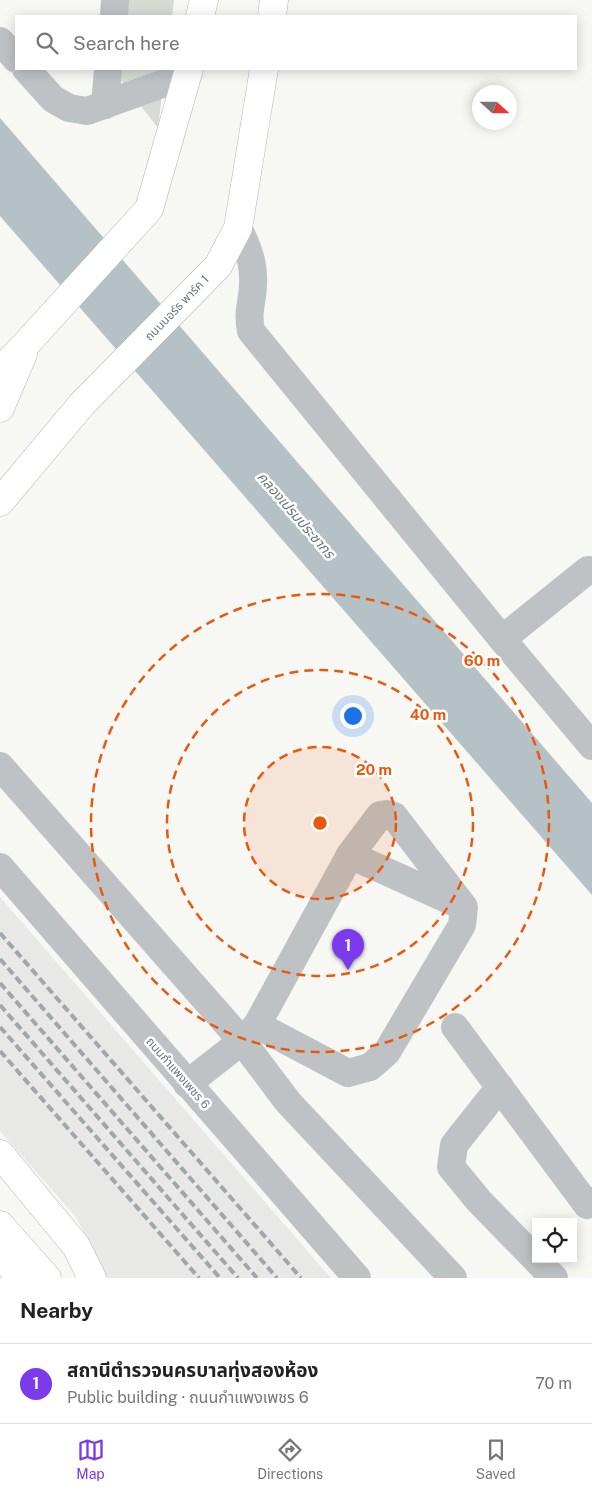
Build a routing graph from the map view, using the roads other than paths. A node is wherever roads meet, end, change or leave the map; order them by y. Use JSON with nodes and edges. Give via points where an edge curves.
{"nodes":[{"id":1,"x":115,"y":0,"type":"edge"},
{"id":2,"x":274,"y":0,"type":"edge"},
{"id":3,"x":114,"y":15,"type":"edge"},
{"id":4,"x":272,"y":15,"type":"edge"},
{"id":5,"x":0,"y":41,"type":"edge"},
{"id":6,"x":15,"y":58,"type":"edge"},
{"id":7,"x":27,"y":70,"type":"edge"},
{"id":8,"x":108,"y":70,"type":"edge"},
{"id":9,"x":264,"y":70,"type":"edge"},
{"id":10,"x":188,"y":72,"type":"edge"},
{"id":11,"x":105,"y":104,"type":"junction"},
{"id":12,"x":238,"y":228,"type":"junction"},
{"id":13,"x":26,"y":344,"type":"junction"},
{"id":14,"x":0,"y":371,"type":"edge"},
{"id":15,"x":82,"y":404,"type":"junction"},
{"id":16,"x":0,"y":408,"type":"edge"},
{"id":17,"x":0,"y":489,"type":"edge"},
{"id":18,"x":0,"y":502,"type":"edge"},
{"id":19,"x":588,"y":570,"type":"dead end"},
{"id":20,"x":502,"y":639,"type":"junction"},
{"id":21,"x":592,"y":746,"type":"edge"},
{"id":22,"x":0,"y":766,"type":"edge"},
{"id":23,"x":350,"y":855,"type":"junction"},
{"id":24,"x":0,"y":867,"type":"edge"},
{"id":25,"x":464,"y":907,"type":"junction"},
{"id":26,"x":455,"y":1027,"type":"dead end"},
{"id":27,"x":250,"y":1033,"type":"junction"},
{"id":28,"x":187,"y":1084,"type":"junction"},
{"id":29,"x":500,"y":1087,"type":"junction"},
{"id":30,"x":0,"y":1154,"type":"edge"},
{"id":31,"x":590,"y":1206,"type":"edge"},
{"id":32,"x":0,"y":1225,"type":"edge"},
{"id":33,"x":0,"y":1254,"type":"edge"},
{"id":34,"x":21,"y":1278,"type":"edge"},
{"id":35,"x":47,"y":1278,"type":"edge"},
{"id":36,"x":92,"y":1278,"type":"edge"},
{"id":37,"x":357,"y":1278,"type":"edge"},
{"id":38,"x":453,"y":1278,"type":"edge"},
{"id":39,"x":554,"y":1278,"type":"edge"}],
"edges":[{"from":1,"to":3,"type":"street"},
{"from":2,"to":4,"type":"main road"},
{"from":5,"to":6,"type":"street"},
{"from":7,"to":11,"type":"street","via":[[53,99],[69,108],[87,111]]},
{"from":8,"to":11,"type":"street"},
{"from":9,"to":12,"type":"main road","name":"ถนนนอร์ธ พาร์ค 1"},
{"from":10,"to":11,"type":"street"},
{"from":10,"to":13,"type":"main road","via":[[149,210]]},
{"from":12,"to":15,"type":"main road","name":"ถนนนอร์ธ พาร์ค 1","via":[[218,266]]},
{"from":12,"to":20,"type":"street","via":[[253,267],[253,294],[248,317],[251,331]]},
{"from":13,"to":14,"type":"main road"},
{"from":13,"to":16,"type":"main road"},
{"from":15,"to":17,"type":"main road"},
{"from":15,"to":18,"type":"main road","name":"ถนนนอร์ธ พาร์ค 1"},
{"from":19,"to":20,"type":"street"},
{"from":20,"to":21,"type":"street"},
{"from":22,"to":27,"type":"street"},
{"from":23,"to":25,"type":"street"},
{"from":23,"to":25,"type":"street","via":[[380,815],[394,816]]},
{"from":23,"to":27,"type":"street"},
{"from":24,"to":28,"type":"street","name":"ถนนกำแพงเพชร 6"},
{"from":25,"to":27,"type":"street","via":[[462,925],[387,1052],[370,1068],[348,1072]]},
{"from":26,"to":29,"type":"street"},
{"from":27,"to":28,"type":"street"},
{"from":27,"to":38,"type":"street","via":[[288,1102]]},
{"from":28,"to":37,"type":"street","name":"ถนนกำแพงเพชร 6"},
{"from":29,"to":31,"type":"street"},
{"from":29,"to":39,"type":"street","via":[[454,1145],[451,1166],[479,1201]]},
{"from":30,"to":36,"type":"main road","via":[[76,1246]]},
{"from":32,"to":35,"type":"main road"},
{"from":33,"to":34,"type":"main road"}]}
